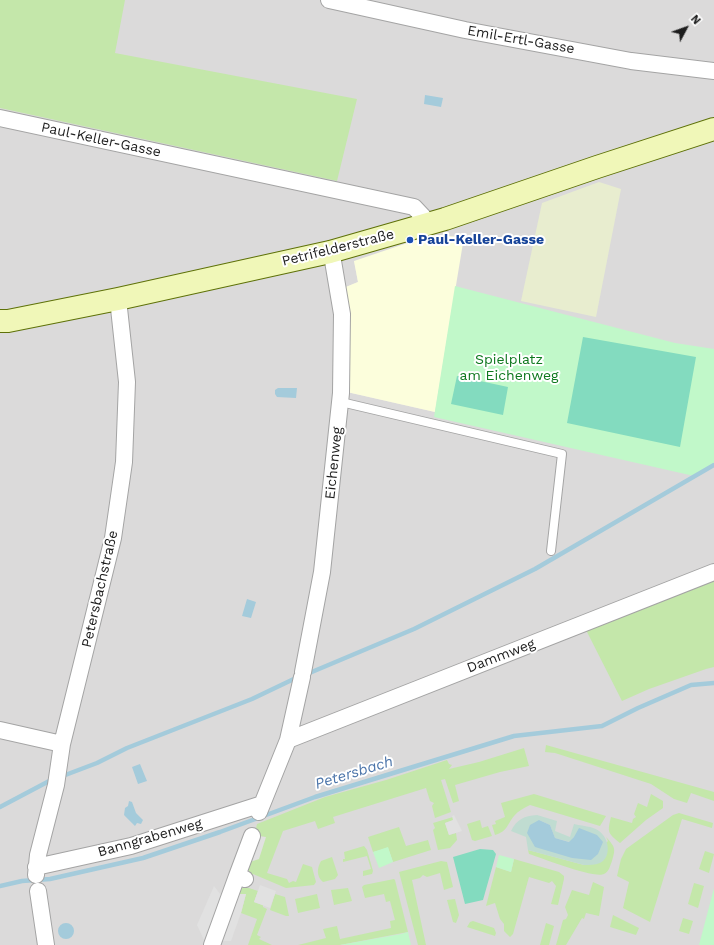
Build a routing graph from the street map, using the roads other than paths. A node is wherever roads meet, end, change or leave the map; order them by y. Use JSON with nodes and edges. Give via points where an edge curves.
{"nodes":[{"id":1,"x":329,"y":0,"type":"edge"},
{"id":2,"x":714,"y":70,"type":"edge"},
{"id":3,"x":0,"y":118,"type":"edge"},
{"id":4,"x":714,"y":129,"type":"edge"},
{"id":5,"x":430,"y":224,"type":"junction"},
{"id":6,"x":330,"y":252,"type":"junction"},
{"id":7,"x":118,"y":299,"type":"junction"},
{"id":8,"x":0,"y":321,"type":"edge"},
{"id":9,"x":341,"y":402,"type":"junction"},
{"id":10,"x":551,"y":551,"type":"dead end"},
{"id":11,"x":714,"y":572,"type":"edge"},
{"id":12,"x":0,"y":730,"type":"edge"},
{"id":13,"x":288,"y":740,"type":"junction"},
{"id":14,"x":62,"y":744,"type":"junction"},
{"id":15,"x":261,"y":808,"type":"joint"},
{"id":16,"x":252,"y":836,"type":"dead end"},
{"id":17,"x":36,"y":871,"type":"joint"},
{"id":18,"x":38,"y":891,"type":"dead end"},
{"id":19,"x":46,"y":945,"type":"edge"},
{"id":20,"x":212,"y":945,"type":"edge"}],
"edges":[{"from":1,"to":2,"type":"street","name":"Emil-Ertl-Gasse","via":[[465,30],[608,57]]},
{"from":3,"to":5,"type":"street","name":"Paul-Keller-Gasse","via":[[414,207]]},
{"from":4,"to":5,"type":"main road","name":"Petrifelderstraße"},
{"from":5,"to":6,"type":"main road","name":"Petrifelderstraße"},
{"from":6,"to":7,"type":"main road","name":"Petrifelderstraße"},
{"from":6,"to":9,"type":"street","name":"Eichenweg","via":[[342,314]]},
{"from":7,"to":8,"type":"main road","name":"Petrifelderstraße"},
{"from":7,"to":14,"type":"street","name":"Petersbachstraße","via":[[127,382],[124,462],[113,538]]},
{"from":9,"to":10,"type":"lane","via":[[562,454]]},
{"from":9,"to":13,"type":"street","name":"Eichenweg","via":[[322,572]]},
{"from":11,"to":13,"type":"street","name":"Dammweg"},
{"from":12,"to":14,"type":"street"},
{"from":13,"to":15,"type":"street","name":"Eichenweg"},
{"from":14,"to":17,"type":"street","name":"Petersbachstraße","via":[[57,779]]},
{"from":15,"to":17,"type":"street","name":"Banngrabenweg"},
{"from":16,"to":20,"type":"street","via":[[241,878]]},
{"from":18,"to":19,"type":"street"}]}
